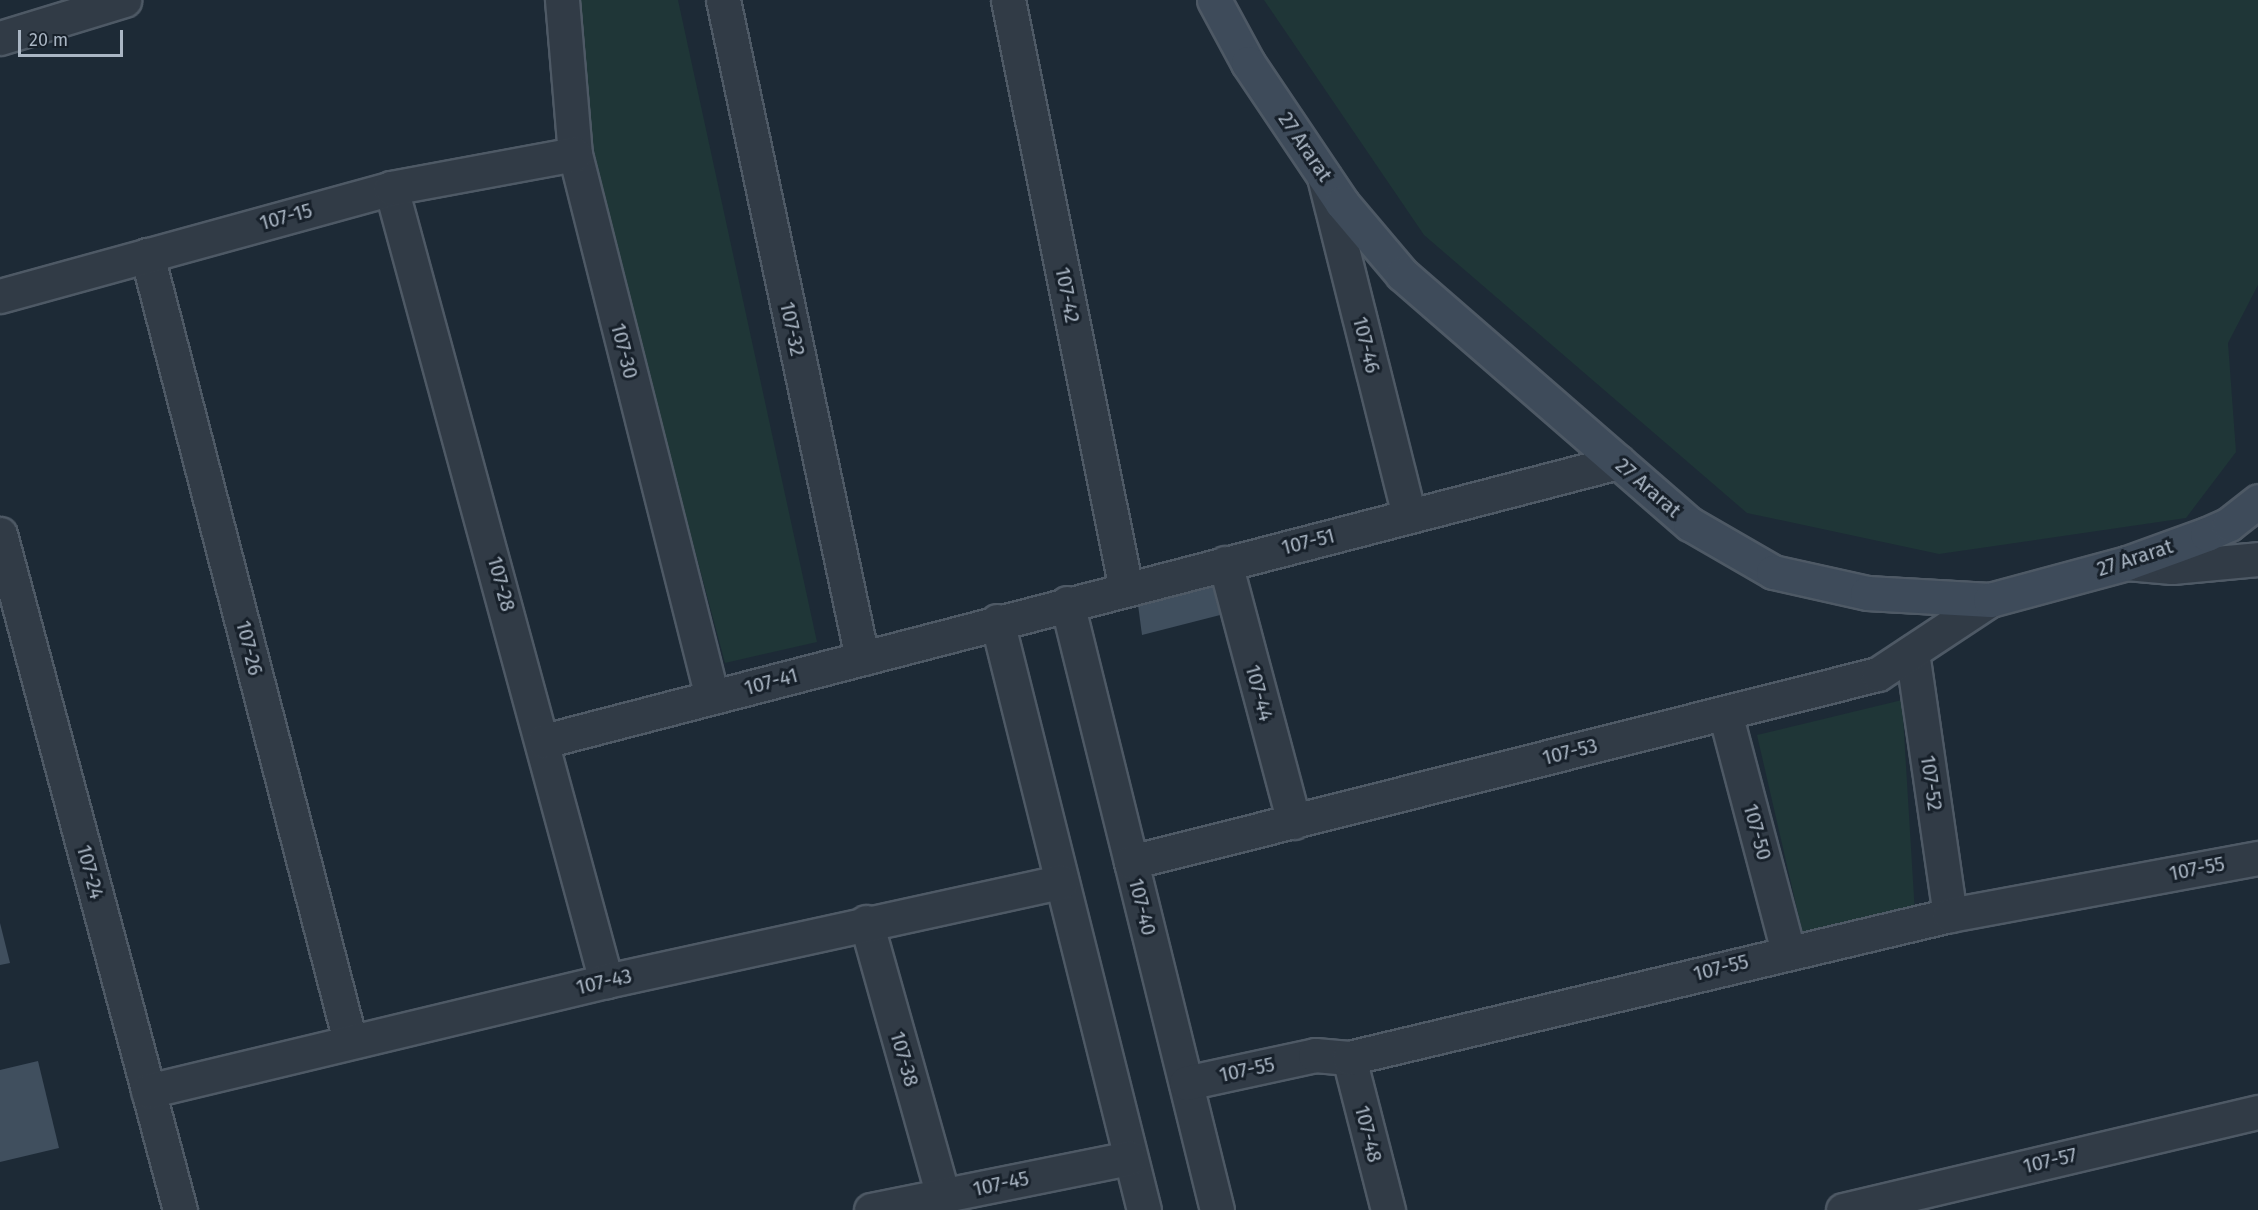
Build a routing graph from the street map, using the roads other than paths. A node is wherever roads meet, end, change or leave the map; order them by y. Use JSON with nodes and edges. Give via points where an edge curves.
{"nodes":[{"id":1,"x":124,"y":0,"type":"edge"},
{"id":2,"x":562,"y":0,"type":"edge"},
{"id":3,"x":723,"y":0,"type":"edge"},
{"id":4,"x":1008,"y":0,"type":"edge"},
{"id":5,"x":1214,"y":0,"type":"edge"},
{"id":6,"x":0,"y":38,"type":"edge"},
{"id":7,"x":575,"y":154,"type":"junction"},
{"id":8,"x":1324,"y":175,"type":"junction"},
{"id":9,"x":391,"y":188,"type":"junction"},
{"id":10,"x":147,"y":255,"type":"junction"},
{"id":11,"x":0,"y":296,"type":"edge"},
{"id":12,"x":1618,"y":462,"type":"junction"},
{"id":13,"x":2258,"y":501,"type":"edge"},
{"id":14,"x":1409,"y":516,"type":"junction"},
{"id":15,"x":0,"y":534,"type":"edge"},
{"id":16,"x":2258,"y":559,"type":"edge"},
{"id":17,"x":1225,"y":563,"type":"junction"},
{"id":18,"x":2127,"y":563,"type":"junction"},
{"id":19,"x":1126,"y":589,"type":"junction"},
{"id":20,"x":1990,"y":600,"type":"junction"},
{"id":21,"x":1067,"y":603,"type":"junction"},
{"id":22,"x":996,"y":621,"type":"junction"},
{"id":23,"x":1911,"y":652,"type":"junction"},
{"id":24,"x":862,"y":658,"type":"junction"},
{"id":25,"x":712,"y":697,"type":"junction"},
{"id":26,"x":1725,"y":713,"type":"junction"},
{"id":27,"x":544,"y":741,"type":"junction"},
{"id":28,"x":1294,"y":822,"type":"junction"},
{"id":29,"x":2258,"y":858,"type":"edge"},
{"id":30,"x":1131,"y":862,"type":"junction"},
{"id":31,"x":1061,"y":882,"type":"junction"},
{"id":32,"x":1950,"y":915,"type":"junction"},
{"id":33,"x":866,"y":922,"type":"junction"},
{"id":34,"x":1788,"y":951,"type":"junction"},
{"id":35,"x":606,"y":981,"type":"junction"},
{"id":36,"x":350,"y":1041,"type":"junction"},
{"id":37,"x":1349,"y":1058,"type":"junction"},
{"id":38,"x":1186,"y":1083,"type":"junction"},
{"id":39,"x":148,"y":1090,"type":"junction"},
{"id":40,"x":2258,"y":1112,"type":"edge"},
{"id":41,"x":1130,"y":1158,"type":"junction"},
{"id":42,"x":943,"y":1196,"type":"junction"},
{"id":43,"x":172,"y":1208,"type":"edge"},
{"id":44,"x":871,"y":1210,"type":"edge"},
{"id":45,"x":1144,"y":1210,"type":"edge"},
{"id":46,"x":1218,"y":1210,"type":"edge"},
{"id":47,"x":1388,"y":1210,"type":"edge"},
{"id":48,"x":1843,"y":1210,"type":"edge"}],
"edges":[{"from":1,"to":6,"type":"street"},
{"from":2,"to":7,"type":"street","name":"107-30"},
{"from":3,"to":24,"type":"street","name":"107-32"},
{"from":4,"to":19,"type":"street","name":"107-42"},
{"from":5,"to":8,"type":"street","name":"27 Ararat","via":[[1248,63]]},
{"from":7,"to":9,"type":"street","name":"107-15"},
{"from":7,"to":25,"type":"street","name":"107-30"},
{"from":8,"to":12,"type":"street","name":"27 Ararat","via":[[1402,274]]},
{"from":8,"to":14,"type":"street","name":"107-46"},
{"from":9,"to":10,"type":"street","name":"107-15"},
{"from":9,"to":27,"type":"street","name":"107-28"},
{"from":10,"to":11,"type":"street","name":"107-15"},
{"from":10,"to":36,"type":"street","name":"107-26"},
{"from":12,"to":14,"type":"street","name":"107-51"},
{"from":12,"to":20,"type":"street","name":"27 Ararat","via":[[1690,524],[1773,572],[1867,593]]},
{"from":13,"to":18,"type":"street","name":"27 Ararat","via":[[2229,524]]},
{"from":14,"to":17,"type":"street","name":"107-51"},
{"from":15,"to":39,"type":"street","name":"107-24"},
{"from":16,"to":18,"type":"street","via":[[2172,567]]},
{"from":17,"to":19,"type":"street","name":"107-51"},
{"from":17,"to":28,"type":"street","name":"107-44"},
{"from":18,"to":20,"type":"street","name":"27 Ararat"},
{"from":19,"to":21,"type":"street","name":"107-51"},
{"from":20,"to":23,"type":"street","name":"107-53"},
{"from":21,"to":22,"type":"street","name":"107-51"},
{"from":21,"to":30,"type":"street","name":"107-40"},
{"from":22,"to":24,"type":"street","name":"107-41"},
{"from":22,"to":31,"type":"street"},
{"from":23,"to":26,"type":"street","name":"107-53","via":[[1878,674]]},
{"from":23,"to":32,"type":"street","name":"107-52"},
{"from":24,"to":25,"type":"street","name":"107-41"},
{"from":25,"to":27,"type":"street","name":"107-41"},
{"from":26,"to":28,"type":"street","name":"107-53"},
{"from":26,"to":34,"type":"street","name":"107-50"},
{"from":27,"to":35,"type":"street","name":"107-28"},
{"from":28,"to":30,"type":"street","name":"107-53"},
{"from":29,"to":32,"type":"street","name":"107-55"},
{"from":30,"to":38,"type":"street","name":"107-40"},
{"from":31,"to":33,"type":"street","name":"107-43"},
{"from":31,"to":41,"type":"street"},
{"from":32,"to":34,"type":"street","name":"107-55"},
{"from":33,"to":35,"type":"street","name":"107-43"},
{"from":33,"to":42,"type":"street","name":"107-38"},
{"from":34,"to":37,"type":"street","name":"107-55"},
{"from":35,"to":36,"type":"street","name":"107-43"},
{"from":36,"to":39,"type":"street","name":"107-43"},
{"from":37,"to":38,"type":"street","name":"107-55","via":[[1315,1055]]},
{"from":37,"to":47,"type":"street","name":"107-48"},
{"from":38,"to":46,"type":"street","name":"107-40"},
{"from":39,"to":43,"type":"street","name":"107-24"},
{"from":40,"to":48,"type":"street","name":"107-57"},
{"from":41,"to":42,"type":"street","name":"107-45"},
{"from":41,"to":45,"type":"street"},
{"from":42,"to":44,"type":"street","name":"107-45"}]}
